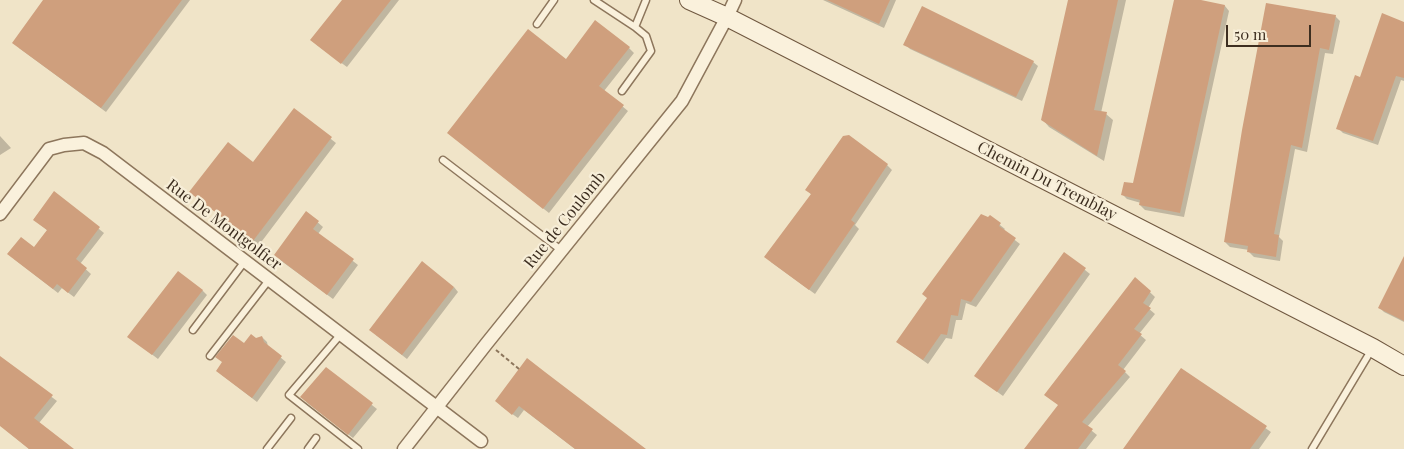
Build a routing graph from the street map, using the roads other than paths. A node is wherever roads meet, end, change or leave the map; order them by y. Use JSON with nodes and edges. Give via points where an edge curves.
{"nodes":[{"id":1,"x":554,"y":0,"type":"edge"},
{"id":2,"x":594,"y":0,"type":"edge"},
{"id":3,"x":646,"y":0,"type":"edge"},
{"id":4,"x":689,"y":0,"type":"edge"},
{"id":5,"x":734,"y":0,"type":"edge"},
{"id":6,"x":727,"y":17,"type":"junction"},
{"id":7,"x":537,"y":24,"type":"dead end"},
{"id":8,"x":635,"y":27,"type":"junction"},
{"id":9,"x":622,"y":91,"type":"dead end"},
{"id":10,"x":443,"y":160,"type":"dead end"},
{"id":11,"x":0,"y":214,"type":"edge"},
{"id":12,"x":561,"y":250,"type":"junction"},
{"id":13,"x":245,"y":261,"type":"junction"},
{"id":14,"x":270,"y":280,"type":"junction"},
{"id":15,"x":193,"y":330,"type":"dead end"},
{"id":16,"x":341,"y":334,"type":"junction"},
{"id":17,"x":1373,"y":348,"type":"junction"},
{"id":18,"x":210,"y":356,"type":"dead end"},
{"id":19,"x":1404,"y":366,"type":"edge"},
{"id":20,"x":436,"y":407,"type":"junction"},
{"id":21,"x":291,"y":418,"type":"dead end"},
{"id":22,"x":316,"y":438,"type":"dead end"},
{"id":23,"x":482,"y":441,"type":"dead end"},
{"id":24,"x":266,"y":449,"type":"edge"},
{"id":25,"x":308,"y":449,"type":"edge"},
{"id":26,"x":358,"y":449,"type":"edge"},
{"id":27,"x":404,"y":449,"type":"edge"},
{"id":28,"x":1312,"y":449,"type":"edge"}],
"edges":[{"from":1,"to":7,"type":"lane"},
{"from":2,"to":8,"type":"lane"},
{"from":3,"to":8,"type":"lane"},
{"from":4,"to":6,"type":"street","name":"Chemin Du Tremblay"},
{"from":5,"to":6,"type":"street","name":"Rue de Coulomb"},
{"from":6,"to":12,"type":"street","name":"Rue de Coulomb","via":[[682,101]]},
{"from":6,"to":17,"type":"street","name":"Chemin Du Tremblay"},
{"from":8,"to":9,"type":"lane","via":[[646,36],[651,51]]},
{"from":10,"to":12,"type":"lane"},
{"from":11,"to":13,"type":"street","name":"Rue De Montgolfier","via":[[49,149],[84,143],[103,153]]},
{"from":12,"to":20,"type":"street","name":"Rue de Coulomb"},
{"from":13,"to":14,"type":"street","name":"Rue De Montgolfier"},
{"from":13,"to":15,"type":"lane"},
{"from":14,"to":16,"type":"street","name":"Rue De Montgolfier"},
{"from":14,"to":18,"type":"lane"},
{"from":16,"to":20,"type":"street","name":"Rue De Montgolfier"},
{"from":16,"to":26,"type":"lane","via":[[289,395]]},
{"from":17,"to":19,"type":"street","name":"Chemin Du Tremblay"},
{"from":17,"to":28,"type":"lane"},
{"from":20,"to":23,"type":"street","name":"Rue De Montgolfier"},
{"from":20,"to":27,"type":"street","name":"Rue de Coulomb"},
{"from":21,"to":24,"type":"lane"},
{"from":22,"to":25,"type":"lane"}]}
